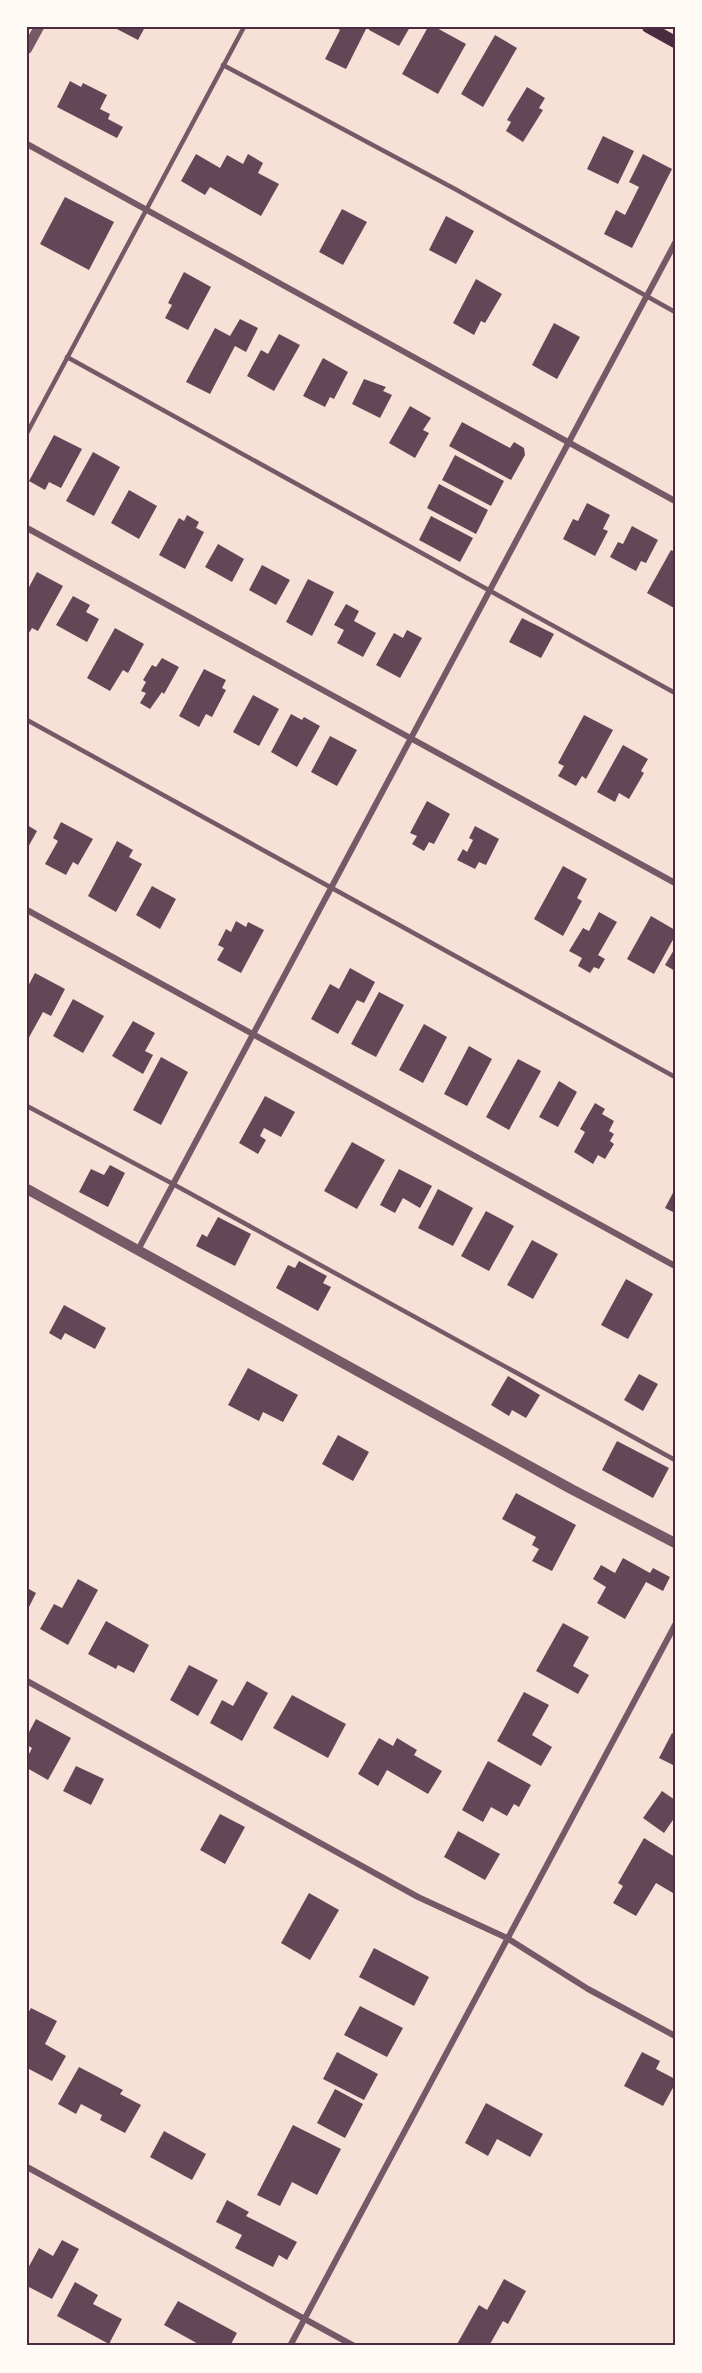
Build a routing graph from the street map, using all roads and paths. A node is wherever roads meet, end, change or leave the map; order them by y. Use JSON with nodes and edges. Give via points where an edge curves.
{"nodes":[{"id":1,"x":39,"y":27,"type":"edge"},
{"id":2,"x":244,"y":27,"type":"edge"},
{"id":3,"x":648,"y":27,"type":"edge"},
{"id":4,"x":675,"y":42,"type":"edge"},
{"id":5,"x":27,"y":49,"type":"edge"},
{"id":6,"x":223,"y":65,"type":"junction"},
{"id":7,"x":27,"y":144,"type":"edge"},
{"id":8,"x":146,"y":208,"type":"junction"},
{"id":9,"x":675,"y":243,"type":"edge"},
{"id":10,"x":647,"y":296,"type":"junction"},
{"id":11,"x":675,"y":312,"type":"edge"},
{"id":12,"x":67,"y":357,"type":"junction"},
{"id":13,"x":27,"y":433,"type":"edge"},
{"id":14,"x":569,"y":443,"type":"junction"},
{"id":15,"x":675,"y":501,"type":"edge"},
{"id":16,"x":27,"y":528,"type":"edge"},
{"id":17,"x":490,"y":590,"type":"junction"},
{"id":18,"x":675,"y":693,"type":"edge"},
{"id":19,"x":27,"y":720,"type":"edge"},
{"id":20,"x":412,"y":738,"type":"junction"},
{"id":21,"x":675,"y":883,"type":"edge"},
{"id":22,"x":331,"y":887,"type":"junction"},
{"id":23,"x":27,"y":910,"type":"edge"},
{"id":24,"x":253,"y":1034,"type":"junction"},
{"id":25,"x":675,"y":1077,"type":"edge"},
{"id":26,"x":27,"y":1106,"type":"edge"},
{"id":27,"x":173,"y":1184,"type":"junction"},
{"id":28,"x":27,"y":1189,"type":"edge"},
{"id":29,"x":138,"y":1250,"type":"junction"},
{"id":30,"x":675,"y":1266,"type":"edge"},
{"id":31,"x":675,"y":1460,"type":"edge"},
{"id":32,"x":675,"y":1543,"type":"edge"},
{"id":33,"x":675,"y":1625,"type":"edge"},
{"id":34,"x":27,"y":1681,"type":"edge"},
{"id":35,"x":507,"y":1938,"type":"junction"},
{"id":36,"x":675,"y":2036,"type":"edge"},
{"id":37,"x":27,"y":2167,"type":"edge"},
{"id":38,"x":304,"y":2319,"type":"junction"},
{"id":39,"x":290,"y":2346,"type":"edge"},
{"id":40,"x":354,"y":2346,"type":"edge"}],
"edges":[{"from":1,"to":5,"type":"street"},
{"from":2,"to":6,"type":"lane"},
{"from":3,"to":4,"type":"main road"},
{"from":6,"to":8,"type":"lane"},
{"from":6,"to":10,"type":"lane"},
{"from":7,"to":8,"type":"street"},
{"from":8,"to":12,"type":"lane"},
{"from":8,"to":14,"type":"street"},
{"from":9,"to":10,"type":"street"},
{"from":10,"to":11,"type":"lane"},
{"from":10,"to":14,"type":"street"},
{"from":12,"to":13,"type":"lane"},
{"from":12,"to":17,"type":"lane"},
{"from":14,"to":15,"type":"street"},
{"from":14,"to":17,"type":"street"},
{"from":16,"to":20,"type":"street"},
{"from":17,"to":18,"type":"lane"},
{"from":17,"to":20,"type":"street"},
{"from":19,"to":22,"type":"lane"},
{"from":20,"to":21,"type":"street"},
{"from":20,"to":22,"type":"street"},
{"from":22,"to":24,"type":"street"},
{"from":22,"to":25,"type":"lane"},
{"from":23,"to":24,"type":"street"},
{"from":24,"to":27,"type":"street"},
{"from":24,"to":30,"type":"street"},
{"from":26,"to":27,"type":"lane"},
{"from":27,"to":29,"type":"street"},
{"from":27,"to":31,"type":"lane"},
{"from":28,"to":29,"type":"street"},
{"from":29,"to":32,"type":"street"},
{"from":33,"to":35,"type":"street"},
{"from":34,"to":35,"type":"street","via":[[418,1898]]},
{"from":35,"to":36,"type":"street","via":[[588,1989]]},
{"from":35,"to":38,"type":"street"},
{"from":37,"to":38,"type":"street"},
{"from":38,"to":39,"type":"street"},
{"from":38,"to":40,"type":"street"}]}
